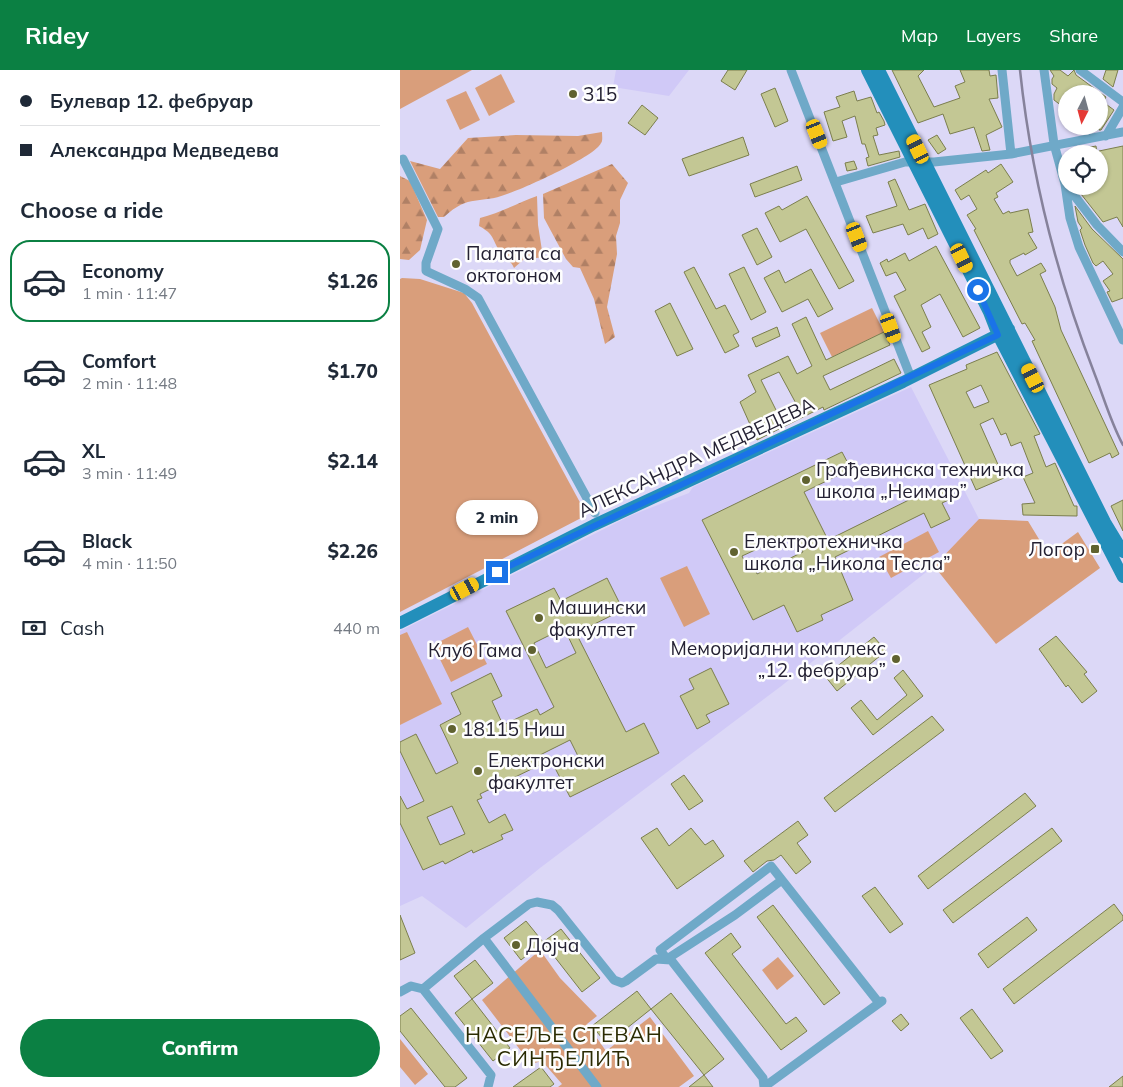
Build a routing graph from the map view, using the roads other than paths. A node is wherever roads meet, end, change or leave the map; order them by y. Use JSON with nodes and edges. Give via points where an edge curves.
{"nodes":[{"id":1,"x":791,"y":70,"type":"edge"},
{"id":2,"x":866,"y":70,"type":"edge"},
{"id":3,"x":880,"y":70,"type":"edge"},
{"id":4,"x":1002,"y":70,"type":"edge"},
{"id":5,"x":1044,"y":70,"type":"edge"},
{"id":6,"x":1080,"y":70,"type":"edge"},
{"id":7,"x":1123,"y":102,"type":"edge"},
{"id":8,"x":1123,"y":107,"type":"edge"},
{"id":9,"x":1123,"y":132,"type":"edge"},
{"id":10,"x":1106,"y":136,"type":"junction"},
{"id":11,"x":1054,"y":144,"type":"junction"},
{"id":12,"x":1011,"y":154,"type":"junction"},
{"id":13,"x":1058,"y":158,"type":"edge"},
{"id":14,"x":403,"y":159,"type":"dead end"},
{"id":15,"x":919,"y":161,"type":"junction"},
{"id":16,"x":836,"y":182,"type":"junction"},
{"id":17,"x":1067,"y":195,"type":"edge"},
{"id":18,"x":1074,"y":195,"type":"edge"},
{"id":19,"x":1123,"y":252,"type":"edge"},
{"id":20,"x":1004,"y":332,"type":"junction"},
{"id":21,"x":1123,"y":340,"type":"edge"},
{"id":22,"x":911,"y":378,"type":"junction"},
{"id":23,"x":595,"y":513,"type":"dead end"},
{"id":24,"x":1123,"y":552,"type":"edge"},
{"id":25,"x":1123,"y":578,"type":"edge"},
{"id":26,"x":400,"y":623,"type":"edge"},
{"id":27,"x":782,"y":880,"type":"junction"},
{"id":28,"x":746,"y":886,"type":"junction"},
{"id":29,"x":756,"y":900,"type":"junction"},
{"id":30,"x":484,"y":938,"type":"junction"},
{"id":31,"x":667,"y":959,"type":"junction"},
{"id":32,"x":423,"y":989,"type":"junction"},
{"id":33,"x":400,"y":992,"type":"edge"},
{"id":34,"x":488,"y":1087,"type":"edge"},
{"id":35,"x":597,"y":1087,"type":"edge"},
{"id":36,"x":764,"y":1087,"type":"edge"}],
"edges":[{"from":1,"to":16,"type":"street"},
{"from":2,"to":15,"type":"main road"},
{"from":3,"to":15,"type":"main road"},
{"from":4,"to":12,"type":"street"},
{"from":5,"to":11,"type":"street"},
{"from":6,"to":7,"type":"street"},
{"from":8,"to":10,"type":"street"},
{"from":9,"to":10,"type":"street"},
{"from":10,"to":11,"type":"street"},
{"from":11,"to":12,"type":"street"},
{"from":11,"to":13,"type":"street"},
{"from":12,"to":15,"type":"street"},
{"from":14,"to":23,"type":"street","via":[[438,229],[426,271],[478,298]]},
{"from":15,"to":16,"type":"street"},
{"from":15,"to":20,"type":"main road","via":[[989,312]]},
{"from":16,"to":22,"type":"street"},
{"from":17,"to":21,"type":"street","via":[[1079,247]]},
{"from":18,"to":19,"type":"street"},
{"from":20,"to":22,"type":"main road","name":"АЛЕКСАНДРА МЕДВЕДЕВА"},
{"from":20,"to":24,"type":"main road"},
{"from":20,"to":25,"type":"main road"},
{"from":22,"to":26,"type":"main road","name":"АЛЕКСАНДРА МЕДВЕДЕВА","via":[[594,525]]},
{"from":27,"to":28,"type":"street","via":[[771,866]]},
{"from":27,"to":29,"type":"street"},
{"from":27,"to":36,"type":"street","via":[[881,1002]]},
{"from":28,"to":29,"type":"street"},
{"from":28,"to":31,"type":"street","via":[[660,950]]},
{"from":29,"to":31,"type":"street"},
{"from":30,"to":31,"type":"street","via":[[529,904],[544,902],[558,910],[618,982],[626,981],[656,959]]},
{"from":30,"to":32,"type":"street"},
{"from":30,"to":35,"type":"street"},
{"from":31,"to":36,"type":"street","via":[[673,962],[763,1078]]},
{"from":32,"to":33,"type":"street","via":[[411,986]]},
{"from":32,"to":34,"type":"street","via":[[491,1075]]}]}
